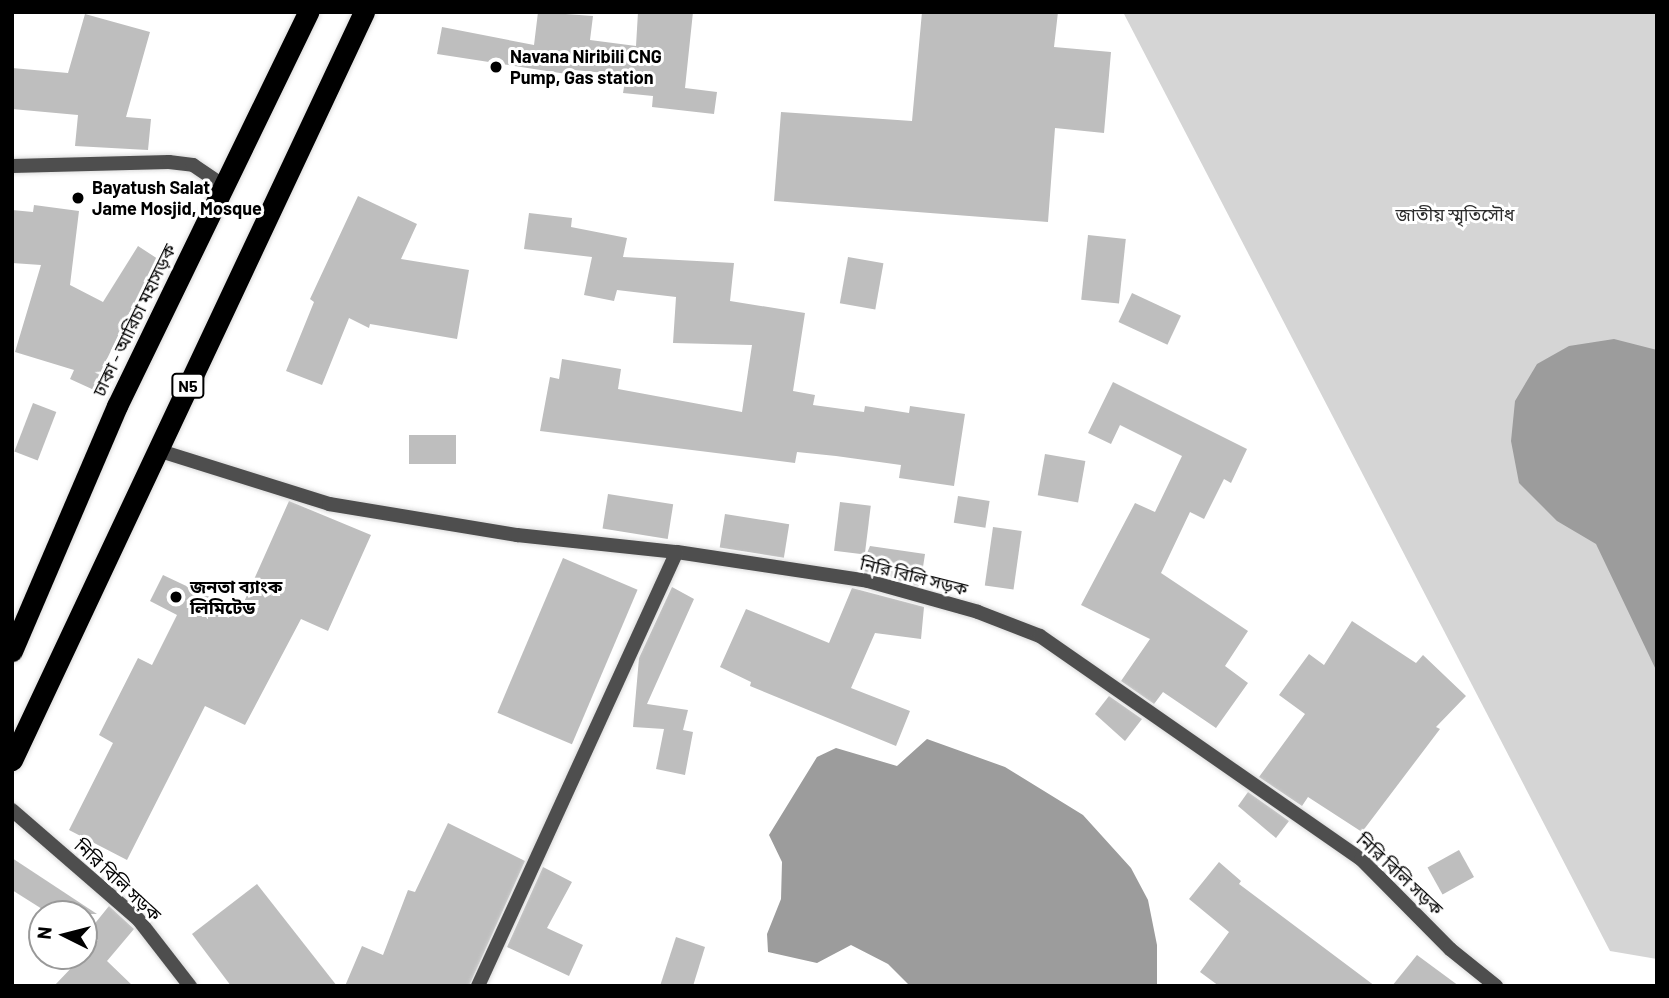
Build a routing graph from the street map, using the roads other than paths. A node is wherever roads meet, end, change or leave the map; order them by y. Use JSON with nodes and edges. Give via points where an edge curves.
{"nodes":[{"id":1,"x":308,"y":12,"type":"edge"},
{"id":2,"x":364,"y":12,"type":"edge"},
{"id":3,"x":12,"y":166,"type":"edge"},
{"id":4,"x":224,"y":186,"type":"junction"},
{"id":5,"x":157,"y":450,"type":"junction"},
{"id":6,"x":677,"y":552,"type":"junction"},
{"id":7,"x":12,"y":651,"type":"edge"},
{"id":8,"x":12,"y":760,"type":"edge"},
{"id":9,"x":12,"y":810,"type":"edge"},
{"id":10,"x":190,"y":986,"type":"edge"},
{"id":11,"x":478,"y":986,"type":"edge"},
{"id":12,"x":1496,"y":986,"type":"edge"}],
"edges":[{"from":1,"to":4,"type":"highway","name":"ঢাকা - আরিচা মহাসড়ক"},
{"from":2,"to":5,"type":"highway","number":"N5"},
{"from":3,"to":4,"type":"street","via":[[169,162],[193,165]]},
{"from":4,"to":7,"type":"highway","name":"ঢাকা - আরিচা মহাসড়ক","via":[[117,406]]},
{"from":5,"to":6,"type":"street","name":"নিরি বিলি সড়ক","via":[[329,504],[517,535]]},
{"from":5,"to":8,"type":"highway","number":"N5"},
{"from":6,"to":11,"type":"street"},
{"from":6,"to":12,"type":"street","name":"নিরি বিলি সড়ক","via":[[868,581],[978,612],[1040,636],[1361,859],[1450,949]]},
{"from":9,"to":10,"type":"street","name":"নিরি বিলি সড়ক","via":[[138,919]]}]}
